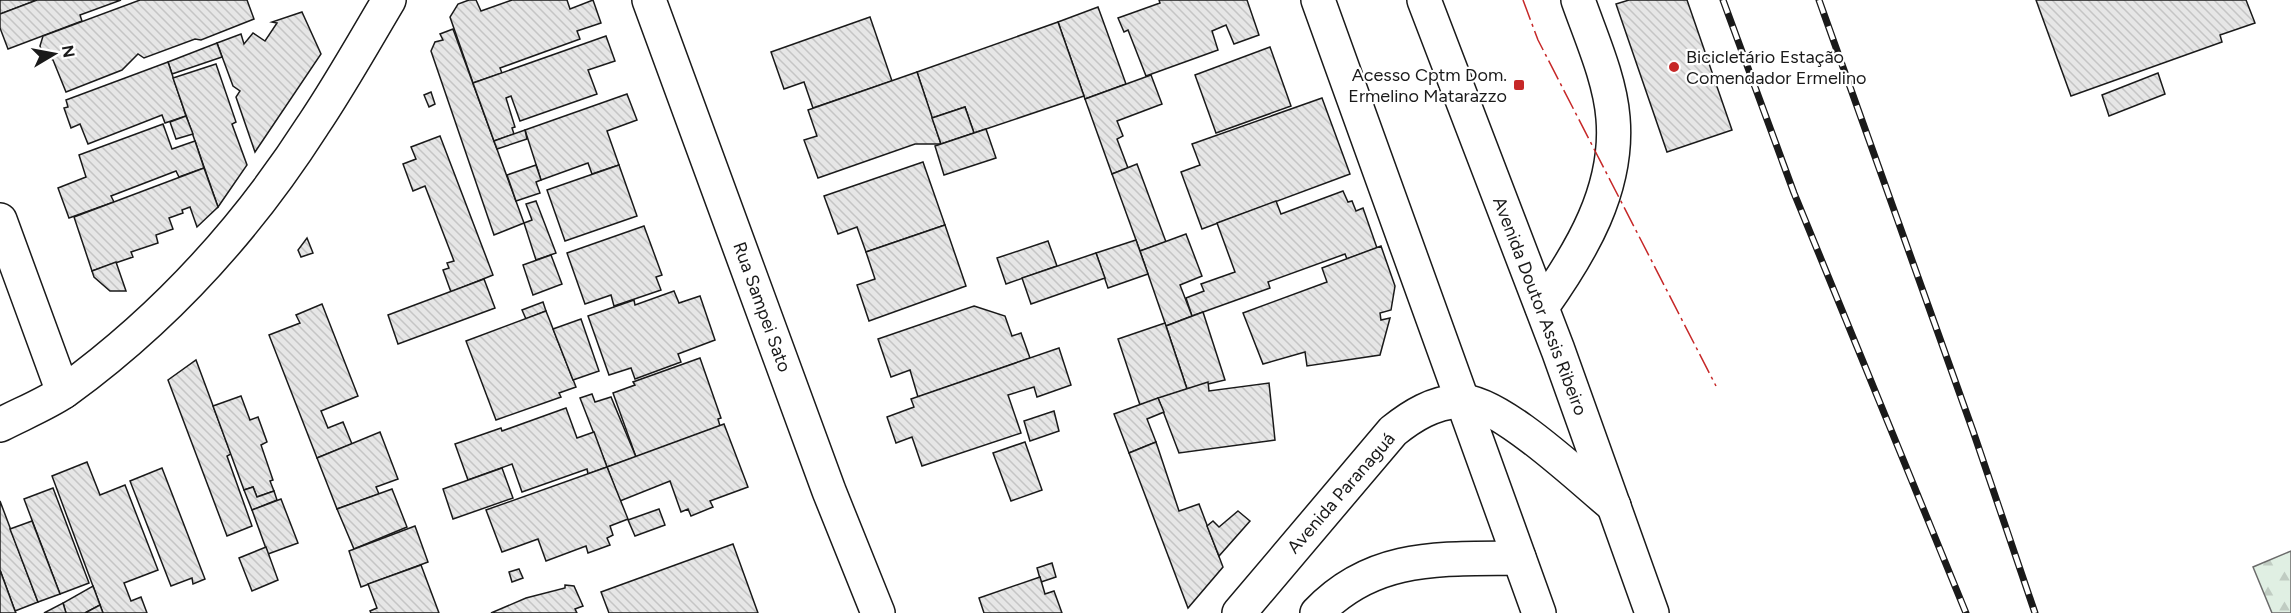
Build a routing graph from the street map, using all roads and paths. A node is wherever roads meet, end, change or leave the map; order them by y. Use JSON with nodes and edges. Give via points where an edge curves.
{"nodes":[{"id":1,"x":388,"y":0,"type":"edge"},
{"id":2,"x":650,"y":0,"type":"edge"},
{"id":3,"x":1318,"y":0,"type":"edge"},
{"id":4,"x":1424,"y":0,"type":"edge"},
{"id":5,"x":1578,"y":0,"type":"edge"},
{"id":6,"x":0,"y":220,"type":"edge"},
{"id":7,"x":1542,"y":307,"type":"junction"},
{"id":8,"x":63,"y":392,"type":"junction"},
{"id":9,"x":1461,"y":401,"type":"junction"},
{"id":10,"x":0,"y":424,"type":"edge"},
{"id":11,"x":1614,"y":506,"type":"junction"},
{"id":12,"x":1519,"y":558,"type":"junction"},
{"id":13,"x":878,"y":613,"type":"edge"},
{"id":14,"x":1239,"y":613,"type":"edge"},
{"id":15,"x":1317,"y":613,"type":"edge"},
{"id":16,"x":1539,"y":613,"type":"edge"},
{"id":17,"x":1652,"y":613,"type":"edge"}],
"edges":[{"from":1,"to":8,"type":"main road","via":[[313,126],[202,271],[156,317]]},
{"from":2,"to":13,"type":"main road","name":"Rua Sampei Sato","via":[[829,491]]},
{"from":3,"to":9,"type":"main road"},
{"from":4,"to":7,"type":"main road","name":"Avenida Doutor Assis Ribeiro"},
{"from":5,"to":7,"type":"main road","via":[[1613,117],[1610,176],[1583,244]]},
{"from":6,"to":8,"type":"main road"},
{"from":7,"to":11,"type":"main road","name":"Avenida Doutor Assis Ribeiro"},
{"from":8,"to":10,"type":"main road"},
{"from":9,"to":11,"type":"main road","via":[[1484,408],[1522,429]]},
{"from":9,"to":12,"type":"main road"},
{"from":9,"to":14,"type":"main road","name":"Avenida Paranaguá","via":[[1421,411],[1393,431]]},
{"from":11,"to":17,"type":"main road","name":"Avenida Doutor Assis Ribeiro"},
{"from":12,"to":15,"type":"main road","via":[[1417,561],[1373,572],[1345,587]]},
{"from":12,"to":16,"type":"main road"}]}
